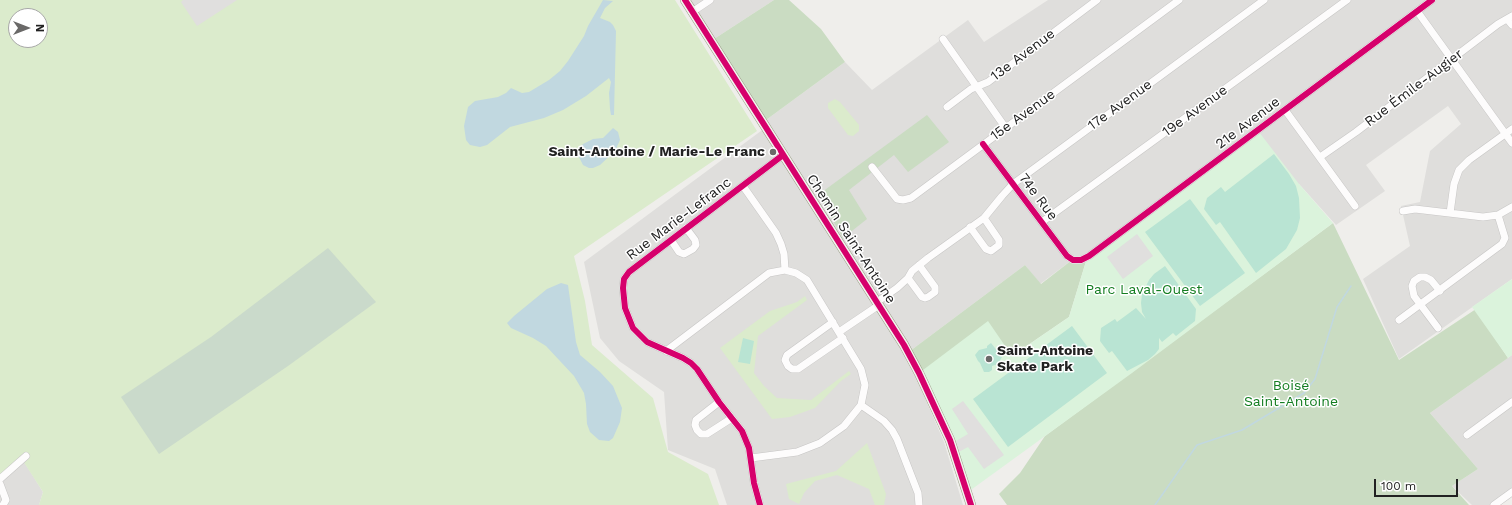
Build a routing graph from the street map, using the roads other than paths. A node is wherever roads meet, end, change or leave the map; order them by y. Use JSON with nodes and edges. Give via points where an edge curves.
{"nodes":[{"id":1,"x":685,"y":0,"type":"edge"},
{"id":2,"x":710,"y":0,"type":"edge"},
{"id":3,"x":1098,"y":0,"type":"edge"},
{"id":4,"x":1179,"y":0,"type":"edge"},
{"id":5,"x":1264,"y":0,"type":"edge"},
{"id":6,"x":1347,"y":0,"type":"edge"},
{"id":7,"x":1432,"y":0,"type":"edge"},
{"id":8,"x":1417,"y":11,"type":"junction"},
{"id":9,"x":692,"y":12,"type":"junction"},
{"id":10,"x":1510,"y":17,"type":"edge"},
{"id":11,"x":1512,"y":25,"type":"edge"},
{"id":12,"x":943,"y":39,"type":"dead end"},
{"id":13,"x":1452,"y":59,"type":"junction"},
{"id":14,"x":978,"y":87,"type":"junction"},
{"id":15,"x":947,"y":107,"type":"dead end"},
{"id":16,"x":1285,"y":110,"type":"junction"},
{"id":17,"x":1005,"y":128,"type":"junction"},
{"id":18,"x":1512,"y":129,"type":"edge"},
{"id":19,"x":1505,"y":134,"type":"junction"},
{"id":20,"x":1512,"y":143,"type":"edge"},
{"id":21,"x":983,"y":144,"type":"junction"},
{"id":22,"x":783,"y":155,"type":"junction"},
{"id":23,"x":1320,"y":157,"type":"junction"},
{"id":24,"x":872,"y":167,"type":"dead end"},
{"id":25,"x":1014,"y":184,"type":"junction"},
{"id":26,"x":743,"y":186,"type":"junction"},
{"id":27,"x":1355,"y":206,"type":"dead end"},
{"id":28,"x":1512,"y":207,"type":"edge"},
{"id":29,"x":1403,"y":211,"type":"dead end"},
{"id":30,"x":1450,"y":213,"type":"junction"},
{"id":31,"x":1498,"y":215,"type":"junction"},
{"id":32,"x":984,"y":218,"type":"junction"},
{"id":33,"x":1042,"y":222,"type":"junction"},
{"id":34,"x":970,"y":227,"type":"junction"},
{"id":35,"x":686,"y":228,"type":"junction"},
{"id":36,"x":671,"y":240,"type":"junction"},
{"id":37,"x":1076,"y":260,"type":"joint"},
{"id":38,"x":919,"y":265,"type":"junction"},
{"id":39,"x":785,"y":270,"type":"junction"},
{"id":40,"x":908,"y":278,"type":"junction"},
{"id":41,"x":1440,"y":290,"type":"junction"},
{"id":42,"x":878,"y":304,"type":"junction"},
{"id":43,"x":1421,"y":304,"type":"junction"},
{"id":44,"x":1399,"y":320,"type":"dead end"},
{"id":45,"x":833,"y":322,"type":"junction"},
{"id":46,"x":1438,"y":328,"type":"dead end"},
{"id":47,"x":841,"y":335,"type":"junction"},
{"id":48,"x":666,"y":351,"type":"junction"},
{"id":49,"x":719,"y":402,"type":"junction"},
{"id":50,"x":1512,"y":402,"type":"edge"},
{"id":51,"x":862,"y":405,"type":"junction"},
{"id":52,"x":732,"y":418,"type":"junction"},
{"id":53,"x":1467,"y":435,"type":"dead end"},
{"id":54,"x":26,"y":456,"type":"dead end"},
{"id":55,"x":751,"y":458,"type":"junction"},
{"id":56,"x":0,"y":479,"type":"edge"},
{"id":57,"x":0,"y":484,"type":"edge"},
{"id":58,"x":1512,"y":492,"type":"edge"},
{"id":59,"x":3,"y":505,"type":"edge"},
{"id":60,"x":760,"y":505,"type":"edge"},
{"id":61,"x":919,"y":505,"type":"edge"},
{"id":62,"x":971,"y":505,"type":"edge"},
{"id":63,"x":1494,"y":505,"type":"edge"}],
"edges":[{"from":1,"to":9,"type":"street","name":"Chemin Saint-Antoine"},
{"from":2,"to":9,"type":"street"},
{"from":3,"to":14,"type":"street","name":"13e Avenue"},
{"from":4,"to":17,"type":"street","name":"15e Avenue"},
{"from":5,"to":25,"type":"street","name":"17e Avenue"},
{"from":6,"to":33,"type":"street","name":"19e Avenue"},
{"from":7,"to":8,"type":"street","name":"21e Avenue"},
{"from":8,"to":13,"type":"street"},
{"from":8,"to":16,"type":"street","name":"21e Avenue"},
{"from":9,"to":22,"type":"street","name":"Chemin Saint-Antoine"},
{"from":10,"to":11,"type":"street","name":"Rue Émile-Augier"},
{"from":10,"to":13,"type":"street","name":"Rue Émile-Augier"},
{"from":12,"to":14,"type":"street"},
{"from":13,"to":19,"type":"street"},
{"from":13,"to":23,"type":"street","name":"Rue Émile-Augier"},
{"from":14,"to":15,"type":"street","name":"13e Avenue"},
{"from":14,"to":17,"type":"street"},
{"from":16,"to":23,"type":"street"},
{"from":16,"to":37,"type":"street","name":"21e Avenue","via":[[1089,256]]},
{"from":17,"to":21,"type":"street","name":"15e Avenue"},
{"from":18,"to":19,"type":"street"},
{"from":19,"to":20,"type":"street"},
{"from":19,"to":30,"type":"street","via":[[1459,170],[1454,184]]},
{"from":21,"to":24,"type":"street","name":"15e Avenue","via":[[907,200],[897,198]]},
{"from":21,"to":25,"type":"street","name":"74e Rue"},
{"from":22,"to":26,"type":"street","name":"Rue Marie-Lefranc"},
{"from":22,"to":42,"type":"street","name":"Chemin Saint-Antoine"},
{"from":23,"to":27,"type":"street"},
{"from":25,"to":32,"type":"street","name":"17e Avenue"},
{"from":25,"to":33,"type":"street","name":"74e Rue"},
{"from":26,"to":35,"type":"street","name":"Rue Marie-Lefranc"},
{"from":26,"to":39,"type":"street","via":[[776,233],[784,254]]},
{"from":28,"to":31,"type":"street"},
{"from":29,"to":30,"type":"street","via":[[1415,209]]},
{"from":30,"to":31,"type":"street","via":[[1476,217]]},
{"from":31,"to":41,"type":"street","via":[[1505,235],[1504,242]]},
{"from":32,"to":34,"type":"street","name":"17e Avenue"},
{"from":32,"to":34,"type":"street","via":[[999,240],[999,245],[991,251],[986,249]]},
{"from":33,"to":37,"type":"street","name":"74e Rue","via":[[1067,256]]},
{"from":34,"to":38,"type":"street","name":"17e Avenue"},
{"from":35,"to":36,"type":"street","name":"Rue Marie-Lefranc"},
{"from":35,"to":36,"type":"street","name":"Rue Marie-Lefranc","via":[[695,240],[696,245],[693,249],[684,254],[679,252]]},
{"from":36,"to":48,"type":"street","name":"Rue Marie-Lefranc","via":[[629,272],[624,279],[623,288],[625,308],[633,328],[648,342]]},
{"from":38,"to":40,"type":"street","name":"17e Avenue"},
{"from":38,"to":40,"type":"street","via":[[935,287],[935,292],[928,297],[922,297]]},
{"from":39,"to":45,"type":"street","via":[[807,280]]},
{"from":39,"to":48,"type":"street","via":[[769,273]]},
{"from":40,"to":42,"type":"street","name":"17e Avenue"},
{"from":41,"to":43,"type":"street"},
{"from":41,"to":43,"type":"street","via":[[1425,277],[1414,281],[1412,291]]},
{"from":42,"to":47,"type":"street","name":"17e Avenue"},
{"from":42,"to":62,"type":"street","name":"Chemin Saint-Antoine","via":[[904,345],[934,404],[950,440]]},
{"from":43,"to":44,"type":"street"},
{"from":43,"to":46,"type":"street"},
{"from":45,"to":47,"type":"street"},
{"from":45,"to":47,"type":"street","name":"17e Avenue","via":[[787,355],[785,360],[788,366],[798,369]]},
{"from":47,"to":51,"type":"street","via":[[864,377]]},
{"from":48,"to":49,"type":"street","name":"Rue Marie-Lefranc","via":[[691,363]]},
{"from":49,"to":52,"type":"street","name":"Rue Marie-Lefranc"},
{"from":49,"to":52,"type":"street","via":[[696,420],[697,430],[701,434],[707,434]]},
{"from":50,"to":53,"type":"street"},
{"from":51,"to":55,"type":"street","via":[[844,426],[820,443],[797,452]]},
{"from":51,"to":61,"type":"street","via":[[892,430],[918,493]]},
{"from":52,"to":55,"type":"street","name":"Rue Marie-Lefranc","via":[[747,440]]},
{"from":54,"to":56,"type":"street"},
{"from":55,"to":60,"type":"street","name":"Rue Marie-Lefranc"},
{"from":57,"to":59,"type":"street","via":[[6,500]]},
{"from":58,"to":63,"type":"street"}]}
